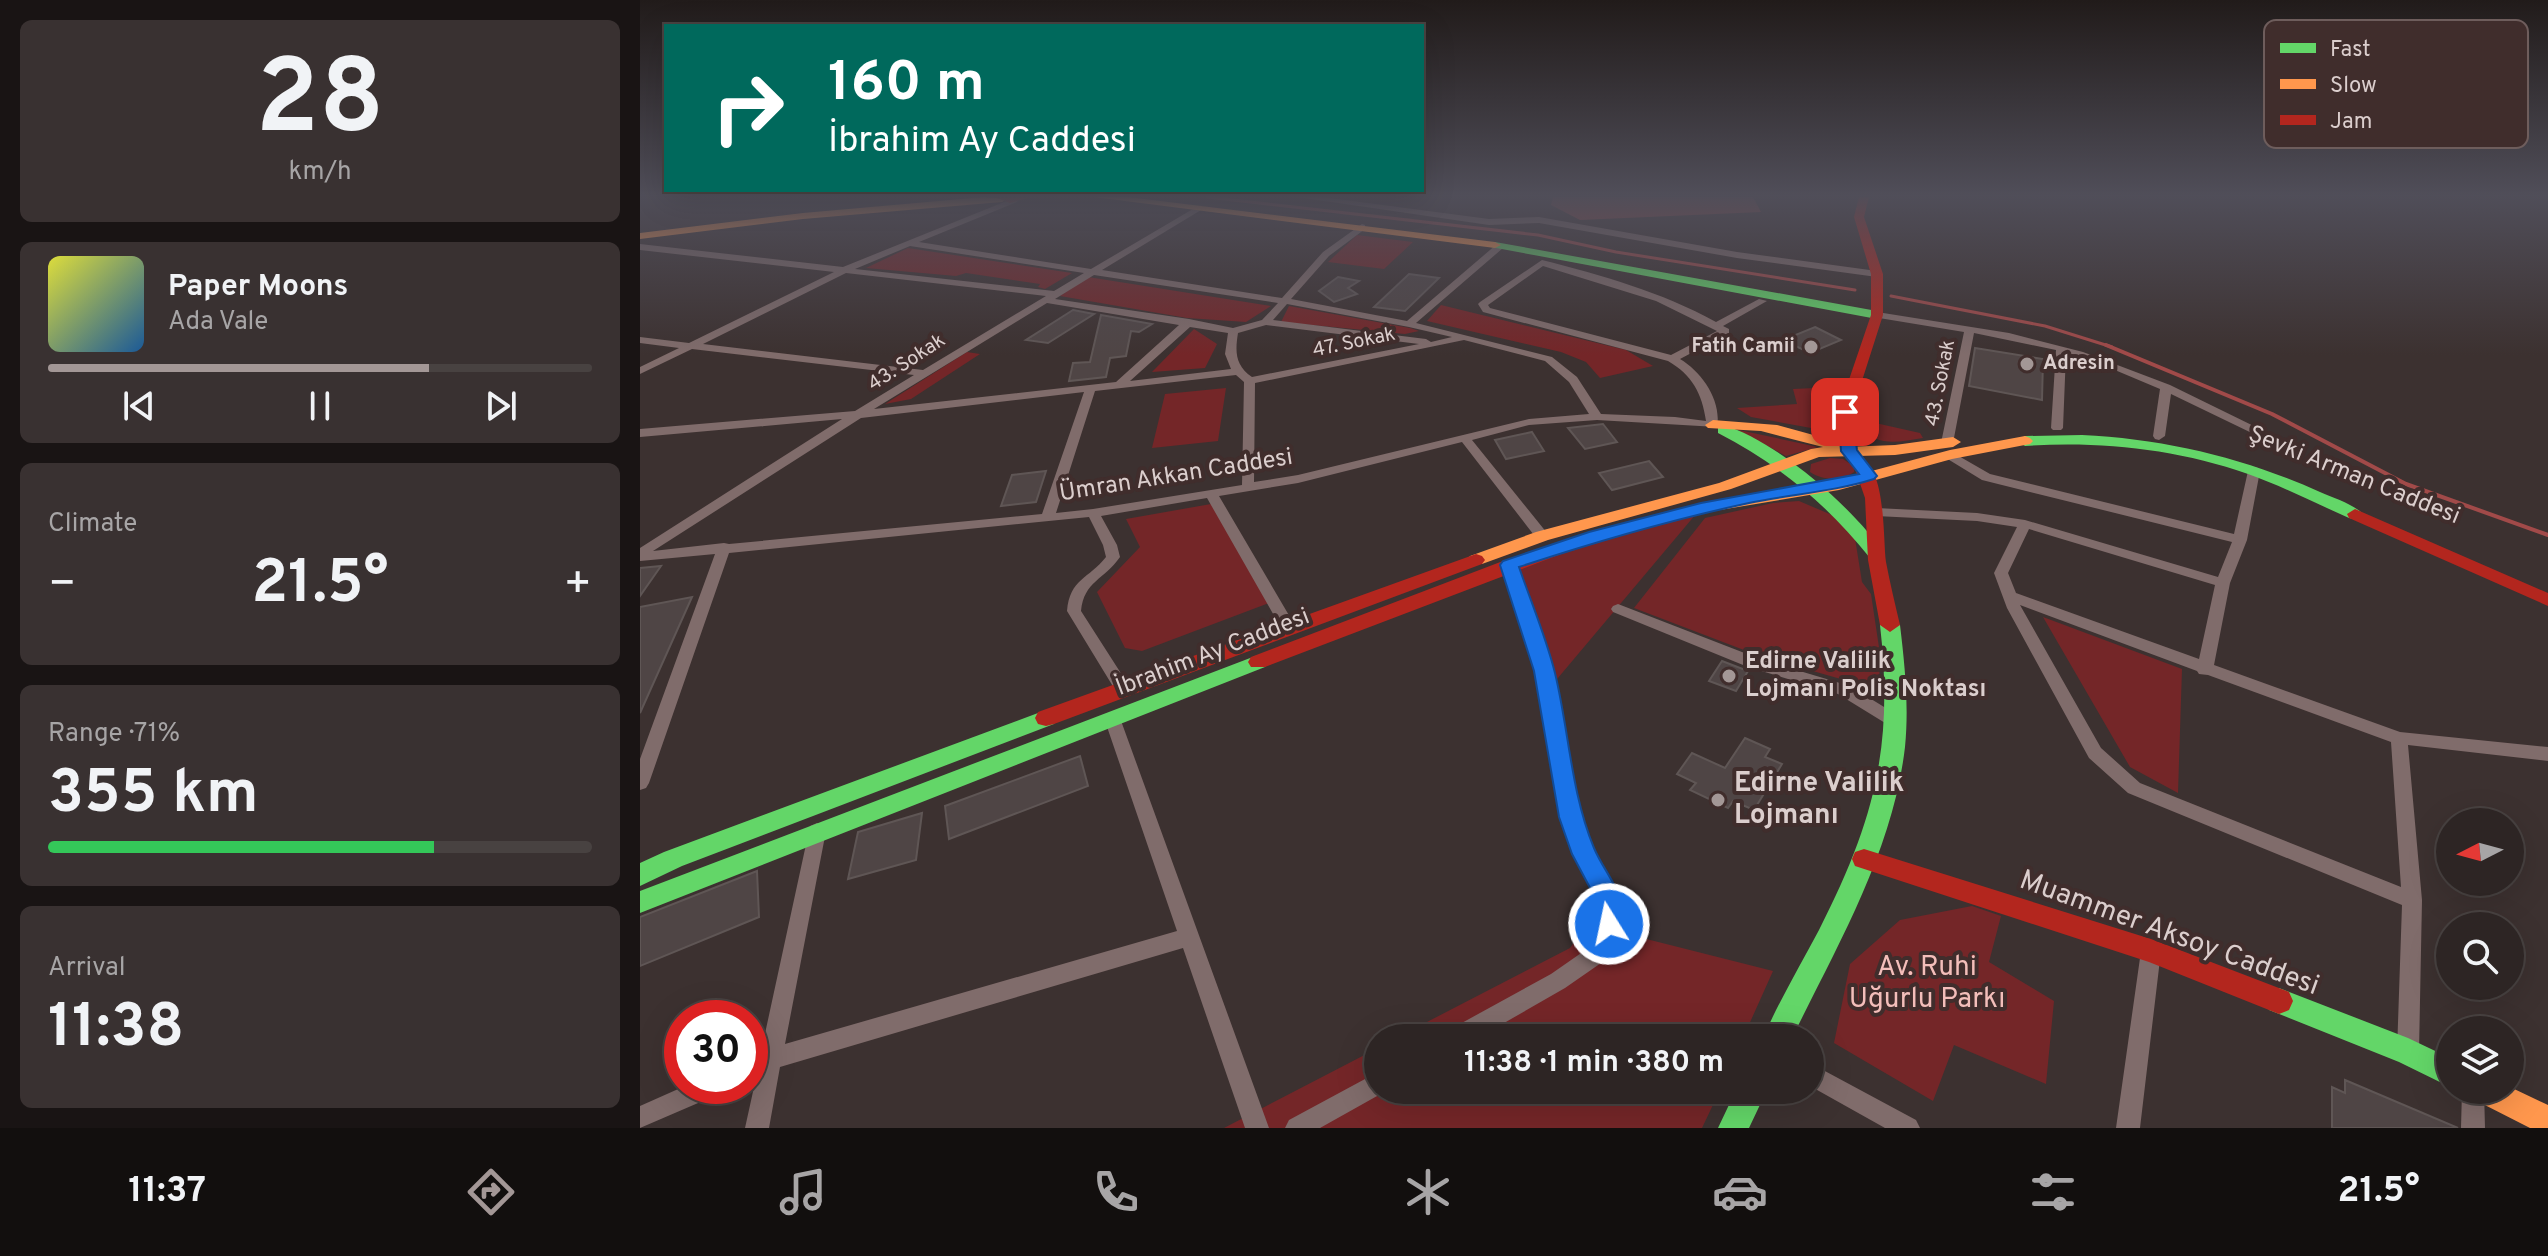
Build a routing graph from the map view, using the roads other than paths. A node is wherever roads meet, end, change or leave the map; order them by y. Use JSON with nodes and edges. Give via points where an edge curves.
{"nodes":[{"id":1,"x":665,"y":250,"type":"edge"},
{"id":2,"x":891,"y":250,"type":"edge"},
{"id":3,"x":946,"y":250,"type":"edge"},
{"id":4,"x":1126,"y":250,"type":"edge"},
{"id":5,"x":1332,"y":250,"type":"edge"},
{"id":6,"x":1496,"y":250,"type":"edge"},
{"id":7,"x":1520,"y":250,"type":"edge"},
{"id":8,"x":1702,"y":250,"type":"edge"},
{"id":9,"x":1869,"y":250,"type":"edge"},
{"id":10,"x":847,"y":269,"type":"junction"},
{"id":11,"x":1086,"y":273,"type":"junction"},
{"id":12,"x":1877,"y":274,"type":"junction"},
{"id":13,"x":1048,"y":297,"type":"junction"},
{"id":14,"x":1284,"y":301,"type":"junction"},
{"id":15,"x":1762,"y":301,"type":"dead end"},
{"id":16,"x":1877,"y":315,"type":"junction"},
{"id":17,"x":1189,"y":322,"type":"junction"},
{"id":18,"x":1266,"y":322,"type":"junction"},
{"id":19,"x":1409,"y":324,"type":"junction"},
{"id":20,"x":1716,"y":326,"type":"junction"},
{"id":21,"x":1233,"y":331,"type":"junction"},
{"id":22,"x":1969,"y":331,"type":"junction"},
{"id":23,"x":1464,"y":338,"type":"junction"},
{"id":24,"x":640,"y":340,"type":"edge"},
{"id":25,"x":1438,"y":343,"type":"junction"},
{"id":26,"x":688,"y":347,"type":"junction"},
{"id":27,"x":2061,"y":349,"type":"junction"},
{"id":28,"x":1672,"y":359,"type":"junction"},
{"id":29,"x":640,"y":371,"type":"edge"},
{"id":30,"x":1236,"y":372,"type":"junction"},
{"id":31,"x":924,"y":373,"type":"junction"},
{"id":32,"x":1250,"y":381,"type":"junction"},
{"id":33,"x":1120,"y":384,"type":"junction"},
{"id":34,"x":1091,"y":387,"type":"junction"},
{"id":35,"x":2166,"y":387,"type":"junction"},
{"id":36,"x":862,"y":414,"type":"junction"},
{"id":37,"x":1597,"y":417,"type":"junction"},
{"id":38,"x":1713,"y":425,"type":"junction"},
{"id":39,"x":2057,"y":428,"type":"junction"},
{"id":40,"x":640,"y":433,"type":"edge"},
{"id":41,"x":2262,"y":433,"type":"dead end"},
{"id":42,"x":2159,"y":436,"type":"junction"},
{"id":43,"x":1464,"y":437,"type":"junction"},
{"id":44,"x":1948,"y":449,"type":"junction"},
{"id":45,"x":1849,"y":451,"type":"junction"},
{"id":46,"x":1787,"y":465,"type":"junction"},
{"id":47,"x":2254,"y":471,"type":"junction"},
{"id":48,"x":1869,"y":476,"type":"junction"},
{"id":49,"x":1248,"y":488,"type":"junction"},
{"id":50,"x":1815,"y":488,"type":"junction"},
{"id":51,"x":1212,"y":495,"type":"junction"},
{"id":52,"x":1876,"y":512,"type":"junction"},
{"id":53,"x":1093,"y":513,"type":"junction"},
{"id":54,"x":1047,"y":519,"type":"junction"},
{"id":55,"x":2025,"y":524,"type":"junction"},
{"id":56,"x":1542,"y":536,"type":"junction"},
{"id":57,"x":2240,"y":540,"type":"junction"},
{"id":58,"x":724,"y":547,"type":"junction"},
{"id":59,"x":1876,"y":554,"type":"junction"},
{"id":60,"x":640,"y":556,"type":"edge"},
{"id":61,"x":1509,"y":565,"type":"junction"},
{"id":62,"x":2223,"y":583,"type":"junction"},
{"id":63,"x":2548,"y":585,"type":"edge"},
{"id":64,"x":2009,"y":596,"type":"junction"},
{"id":65,"x":2548,"y":600,"type":"edge"},
{"id":66,"x":1618,"y":609,"type":"dead end"},
{"id":67,"x":1289,"y":629,"type":"junction"},
{"id":68,"x":2205,"y":670,"type":"junction"},
{"id":69,"x":1123,"y":689,"type":"junction"},
{"id":70,"x":1112,"y":718,"type":"junction"},
{"id":71,"x":1896,"y":722,"type":"junction"},
{"id":72,"x":2399,"y":738,"type":"junction"},
{"id":73,"x":2548,"y":754,"type":"edge"},
{"id":74,"x":640,"y":783,"type":"edge"},
{"id":75,"x":817,"y":831,"type":"junction"},
{"id":76,"x":1864,"y":859,"type":"junction"},
{"id":77,"x":640,"y":875,"type":"edge"},
{"id":78,"x":2412,"y":900,"type":"junction"},
{"id":79,"x":640,"y":902,"type":"edge"},
{"id":80,"x":1189,"y":937,"type":"junction"},
{"id":81,"x":2151,"y":951,"type":"junction"},
{"id":82,"x":1482,"y":1024,"type":"edge"},
{"id":83,"x":1784,"y":1024,"type":"edge"},
{"id":84,"x":768,"y":1028,"type":"edge"},
{"id":85,"x":2408,"y":1052,"type":"junction"},
{"id":86,"x":768,"y":1061,"type":"edge"},
{"id":87,"x":2436,"y":1066,"type":"edge"},
{"id":88,"x":1824,"y":1082,"type":"edge"},
{"id":89,"x":1364,"y":1091,"type":"edge"},
{"id":90,"x":671,"y":1104,"type":"edge"},
{"id":91,"x":758,"y":1104,"type":"edge"},
{"id":92,"x":1745,"y":1104,"type":"edge"},
{"id":93,"x":2473,"y":1104,"type":"edge"},
{"id":94,"x":2513,"y":1104,"type":"edge"},
{"id":95,"x":640,"y":1118,"type":"edge"},
{"id":96,"x":2548,"y":1121,"type":"edge"},
{"id":97,"x":757,"y":1128,"type":"edge"},
{"id":98,"x":1257,"y":1128,"type":"edge"},
{"id":99,"x":1297,"y":1128,"type":"edge"},
{"id":100,"x":1733,"y":1128,"type":"edge"},
{"id":101,"x":1908,"y":1128,"type":"edge"},
{"id":102,"x":2128,"y":1128,"type":"edge"},
{"id":103,"x":2473,"y":1128,"type":"edge"}],
"edges":[{"from":1,"to":10,"type":"street"},
{"from":2,"to":10,"type":"street"},
{"from":3,"to":11,"type":"street"},
{"from":4,"to":11,"type":"street","name":"43. Sokak"},
{"from":5,"to":14,"type":"street"},
{"from":6,"to":19,"type":"street"},
{"from":7,"to":16,"type":"main road"},
{"from":8,"to":12,"type":"street"},
{"from":9,"to":12,"type":"main road"},
{"from":10,"to":13,"type":"street"},
{"from":10,"to":26,"type":"street"},
{"from":11,"to":13,"type":"street","name":"43. Sokak"},
{"from":11,"to":14,"type":"street"},
{"from":12,"to":16,"type":"main road"},
{"from":13,"to":17,"type":"street"},
{"from":13,"to":31,"type":"street","name":"43. Sokak"},
{"from":14,"to":18,"type":"street"},
{"from":14,"to":19,"type":"street"},
{"from":15,"to":20,"type":"street"},
{"from":16,"to":22,"type":"street"},
{"from":16,"to":45,"type":"main road","via":[[1845,412]]},
{"from":17,"to":21,"type":"street"},
{"from":17,"to":33,"type":"street"},
{"from":18,"to":21,"type":"street"},
{"from":18,"to":25,"type":"street"},
{"from":19,"to":23,"type":"street"},
{"from":20,"to":28,"type":"street","via":[[1725,331]]},
{"from":20,"to":28,"type":"street","via":[[1651,297],[1542,263],[1483,304],[1499,314]]},
{"from":21,"to":30,"type":"street","via":[[1229,360]]},
{"from":22,"to":27,"type":"street"},
{"from":22,"to":44,"type":"street","name":"43. Sokak"},
{"from":23,"to":25,"type":"street","name":"47. Sokak"},
{"from":23,"to":37,"type":"street","via":[[1560,363]]},
{"from":24,"to":26,"type":"street"},
{"from":25,"to":32,"type":"street","name":"47. Sokak"},
{"from":26,"to":29,"type":"street"},
{"from":26,"to":31,"type":"street"},
{"from":27,"to":35,"type":"street"},
{"from":27,"to":39,"type":"street"},
{"from":28,"to":38,"type":"street","via":[[1692,370],[1702,384]]},
{"from":30,"to":32,"type":"street"},
{"from":30,"to":33,"type":"street"},
{"from":31,"to":36,"type":"street","name":"43. Sokak"},
{"from":32,"to":49,"type":"street"},
{"from":33,"to":34,"type":"street"},
{"from":34,"to":36,"type":"street"},
{"from":34,"to":54,"type":"street"},
{"from":35,"to":41,"type":"street"},
{"from":35,"to":42,"type":"street"},
{"from":36,"to":40,"type":"street"},
{"from":36,"to":60,"type":"street","name":"43. Sokak"},
{"from":37,"to":38,"type":"street","name":"Ümran Akkan Caddesi"},
{"from":37,"to":43,"type":"street","name":"Ümran Akkan Caddesi","via":[[1529,422]]},
{"from":38,"to":45,"type":"main road","via":[[1781,431]]},
{"from":38,"to":46,"type":"main road"},
{"from":39,"to":42,"type":"main road","name":"Şevki Arman Caddesi"},
{"from":39,"to":44,"type":"main road","name":"Şevki Arman Caddesi","via":[[2025,430]]},
{"from":42,"to":63,"type":"main road","name":"Şevki Arman Caddesi","via":[[2228,451],[2310,480]]},
{"from":43,"to":49,"type":"street","name":"Ümran Akkan Caddesi"},
{"from":43,"to":56,"type":"street"},
{"from":44,"to":45,"type":"main road","name":"Şevki Arman Caddesi"},
{"from":44,"to":47,"type":"main road","via":[[2100,439],[2184,451]]},
{"from":44,"to":48,"type":"main road"},
{"from":44,"to":57,"type":"street","via":[[1986,477]]},
{"from":45,"to":46,"type":"main road","name":"İbrahim Ay Caddesi","via":[[1817,452]]},
{"from":45,"to":48,"type":"main road"},
{"from":46,"to":50,"type":"main road"},
{"from":46,"to":56,"type":"main road","name":"İbrahim Ay Caddesi"},
{"from":47,"to":57,"type":"street"},
{"from":47,"to":65,"type":"main road"},
{"from":48,"to":50,"type":"main road","name":"İbrahim Ay Caddesi"},
{"from":48,"to":52,"type":"main road"},
{"from":49,"to":51,"type":"street","name":"Ümran Akkan Caddesi"},
{"from":50,"to":59,"type":"main road","via":[[1851,521]]},
{"from":50,"to":61,"type":"main road","name":"İbrahim Ay Caddesi","via":[[1701,508]]},
{"from":51,"to":53,"type":"street","name":"Ümran Akkan Caddesi"},
{"from":51,"to":67,"type":"street"},
{"from":52,"to":55,"type":"street"},
{"from":52,"to":59,"type":"main road"},
{"from":53,"to":54,"type":"street","name":"Ümran Akkan Caddesi"},
{"from":53,"to":69,"type":"street","via":[[1113,557],[1105,570],[1081,583],[1074,611]]},
{"from":54,"to":58,"type":"street","name":"Ümran Akkan Caddesi"},
{"from":55,"to":62,"type":"street"},
{"from":55,"to":64,"type":"street","via":[[2001,573]]},
{"from":56,"to":67,"type":"main road","name":"İbrahim Ay Caddesi"},
{"from":57,"to":62,"type":"street"},
{"from":58,"to":60,"type":"street","name":"Ümran Akkan Caddesi"},
{"from":58,"to":74,"type":"street"},
{"from":59,"to":71,"type":"main road","via":[[1893,653]]},
{"from":61,"to":70,"type":"main road","name":"İbrahim Ay Caddesi"},
{"from":61,"to":82,"type":"street","via":[[1544,671],[1571,817],[1610,900],[1607,947]]},
{"from":62,"to":68,"type":"street"},
{"from":64,"to":68,"type":"street"},
{"from":64,"to":78,"type":"street","via":[[2095,753],[2134,788]]},
{"from":66,"to":71,"type":"street","via":[[1754,663],[1844,690]]},
{"from":67,"to":69,"type":"main road","name":"İbrahim Ay Caddesi"},
{"from":68,"to":72,"type":"street"},
{"from":69,"to":77,"type":"main road","name":"İbrahim Ay Caddesi"},
{"from":70,"to":75,"type":"main road","name":"İbrahim Ay Caddesi"},
{"from":70,"to":80,"type":"street"},
{"from":71,"to":76,"type":"main road","via":[[1892,770]]},
{"from":72,"to":73,"type":"street"},
{"from":72,"to":78,"type":"street"},
{"from":75,"to":79,"type":"main road","name":"İbrahim Ay Caddesi"},
{"from":75,"to":84,"type":"street"},
{"from":76,"to":81,"type":"main road","name":"Muammer Aksoy Caddesi"},
{"from":76,"to":83,"type":"main road"},
{"from":78,"to":85,"type":"street"},
{"from":80,"to":86,"type":"street"},
{"from":80,"to":98,"type":"street"},
{"from":81,"to":85,"type":"main road","name":"Muammer Aksoy Caddesi"},
{"from":81,"to":102,"type":"street"},
{"from":85,"to":87,"type":"main road","name":"Muammer Aksoy Caddesi"},
{"from":88,"to":101,"type":"street"},
{"from":89,"to":99,"type":"street"},
{"from":90,"to":95,"type":"street"},
{"from":91,"to":97,"type":"street"},
{"from":92,"to":100,"type":"main road"},
{"from":93,"to":103,"type":"street"},
{"from":94,"to":96,"type":"main road"}]}
